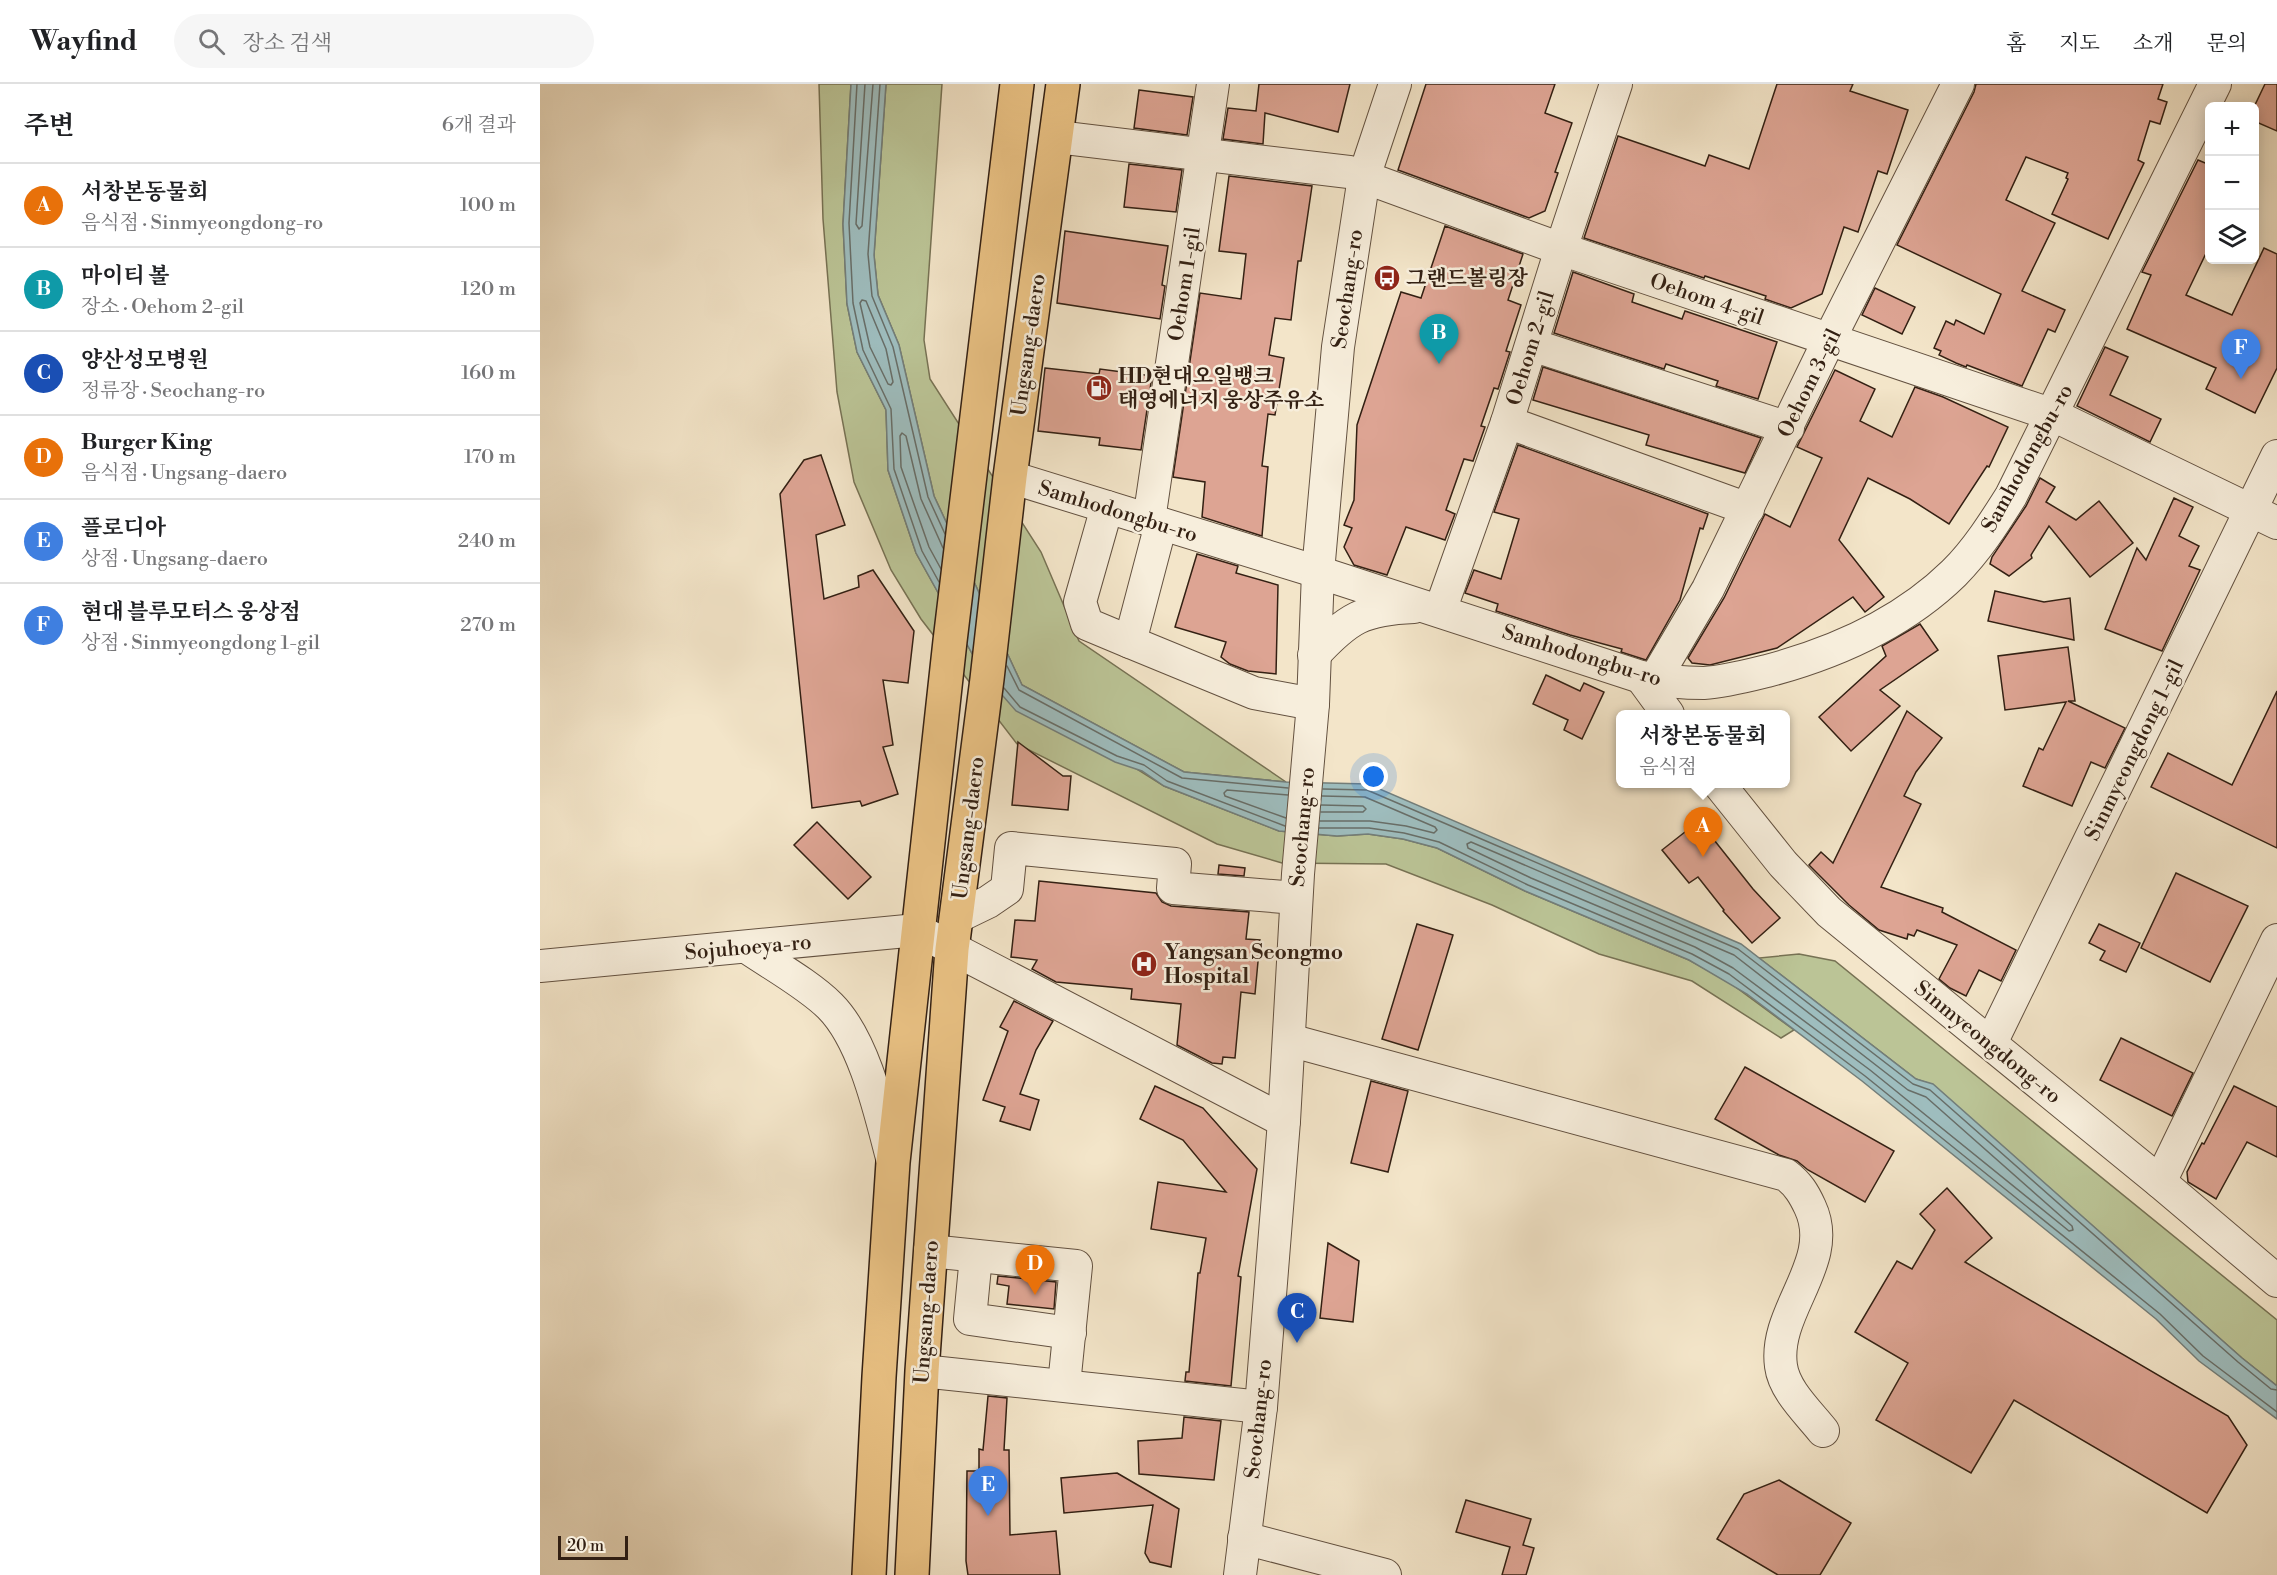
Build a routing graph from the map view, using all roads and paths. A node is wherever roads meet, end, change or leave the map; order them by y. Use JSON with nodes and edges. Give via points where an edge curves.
{"nodes":[{"id":1,"x":1017,"y":84,"type":"edge"},
{"id":2,"x":1063,"y":84,"type":"edge"},
{"id":3,"x":1213,"y":84,"type":"edge"},
{"id":4,"x":1395,"y":84,"type":"edge"},
{"id":5,"x":1616,"y":84,"type":"edge"},
{"id":6,"x":1958,"y":84,"type":"edge"},
{"id":7,"x":2215,"y":84,"type":"edge"},
{"id":8,"x":1057,"y":137,"type":"junction"},
{"id":9,"x":1204,"y":154,"type":"junction"},
{"id":10,"x":1364,"y":177,"type":"junction"},
{"id":11,"x":1561,"y":249,"type":"junction"},
{"id":12,"x":1829,"y":340,"type":"junction"},
{"id":13,"x":1532,"y":345,"type":"junction"},
{"id":14,"x":2053,"y":415,"type":"junction"},
{"id":15,"x":1507,"y":422,"type":"junction"},
{"id":16,"x":1788,"y":428,"type":"junction"},
{"id":17,"x":2277,"y":456,"type":"edge"},
{"id":18,"x":1009,"y":489,"type":"junction"},
{"id":19,"x":1107,"y":507,"type":"junction"},
{"id":20,"x":1748,"y":509,"type":"junction"},
{"id":21,"x":2264,"y":516,"type":"edge"},
{"id":22,"x":1155,"y":522,"type":"junction"},
{"id":23,"x":1318,"y":572,"type":"junction"},
{"id":24,"x":1434,"y":609,"type":"junction"},
{"id":25,"x":1130,"y":642,"type":"junction"},
{"id":26,"x":1314,"y":655,"type":"junction"},
{"id":27,"x":1648,"y":678,"type":"junction"},
{"id":28,"x":1692,"y":682,"type":"junction"},
{"id":29,"x":1312,"y":710,"type":"junction"},
{"id":30,"x":1666,"y":710,"type":"edge"},
{"id":31,"x":1680,"y":710,"type":"edge"},
{"id":32,"x":1723,"y":788,"type":"edge"},
{"id":33,"x":1297,"y":886,"type":"junction"},
{"id":34,"x":957,"y":917,"type":"junction"},
{"id":35,"x":917,"y":930,"type":"junction"},
{"id":36,"x":2277,"y":940,"type":"edge"},
{"id":37,"x":748,"y":948,"type":"junction"},
{"id":38,"x":952,"y":950,"type":"junction"},
{"id":39,"x":540,"y":966,"type":"edge"},
{"id":40,"x":1289,"y":1040,"type":"junction"},
{"id":41,"x":1991,"y":1043,"type":"junction"},
{"id":42,"x":1284,"y":1121,"type":"junction"},
{"id":43,"x":893,"y":1162,"type":"junction"},
{"id":44,"x":2160,"y":1182,"type":"junction"},
{"id":45,"x":930,"y":1251,"type":"junction"},
{"id":46,"x":976,"y":1256,"type":"junction"},
{"id":47,"x":2277,"y":1281,"type":"edge"},
{"id":48,"x":1070,"y":1333,"type":"junction"},
{"id":49,"x":922,"y":1371,"type":"junction"},
{"id":50,"x":1064,"y":1385,"type":"junction"},
{"id":51,"x":1261,"y":1407,"type":"junction"},
{"id":52,"x":1823,"y":1431,"type":"dead end"},
{"id":53,"x":1245,"y":1538,"type":"junction"},
{"id":54,"x":869,"y":1575,"type":"edge"},
{"id":55,"x":912,"y":1575,"type":"edge"},
{"id":56,"x":1240,"y":1575,"type":"edge"},
{"id":57,"x":1385,"y":1575,"type":"edge"}],
"edges":[{"from":1,"to":35,"type":"main road","name":"Ungsang-daero"},
{"from":2,"to":8,"type":"main road","name":"Ungsang-daero"},
{"from":3,"to":9,"type":"street","name":"Oehom 1-gil"},
{"from":4,"to":10,"type":"street","name":"Seochang-ro"},
{"from":5,"to":11,"type":"street","name":"Oehom 2-gil"},
{"from":6,"to":12,"type":"street","name":"Oehom 3-gil"},
{"from":7,"to":14,"type":"street","name":"Samhodongbu-ro"},
{"from":8,"to":9,"type":"street","name":"Oehom 4-gil"},
{"from":8,"to":18,"type":"main road","name":"Ungsang-daero"},
{"from":9,"to":10,"type":"street","name":"Oehom 4-gil"},
{"from":9,"to":22,"type":"street","name":"Oehom 1-gil"},
{"from":10,"to":11,"type":"street","name":"Oehom 4-gil"},
{"from":10,"to":23,"type":"street","name":"Seochang-ro","via":[[1338,347]]},
{"from":11,"to":12,"type":"street","name":"Oehom 4-gil"},
{"from":11,"to":13,"type":"street","name":"Oehom 2-gil"},
{"from":12,"to":14,"type":"street","name":"Oehom 4-gil"},
{"from":12,"to":16,"type":"street","name":"Oehom 3-gil"},
{"from":13,"to":15,"type":"street","name":"Oehom 2-gil"},
{"from":13,"to":16,"type":"street"},
{"from":14,"to":21,"type":"street","name":"Oehom 4-gil"},
{"from":14,"to":28,"type":"street","name":"Samhodongbu-ro","via":[[1984,538],[1954,573],[1917,603],[1880,627],[1800,662],[1751,675]]},
{"from":15,"to":20,"type":"street"},
{"from":15,"to":24,"type":"street","name":"Oehom 2-gil"},
{"from":16,"to":20,"type":"street","name":"Oehom 3-gil"},
{"from":17,"to":21,"type":"street","name":"Sinmyeongdong 1-gil"},
{"from":18,"to":19,"type":"street","name":"Samhodongbu-ro"},
{"from":18,"to":34,"type":"main road","name":"Ungsang-daero"},
{"from":19,"to":22,"type":"street","name":"Samhodongbu-ro"},
{"from":19,"to":25,"type":"street","via":[[1080,602],[1087,624]]},
{"from":20,"to":27,"type":"street","name":"Oehom 3-gil","via":[[1708,589]]},
{"from":21,"to":41,"type":"street","name":"Sinmyeongdong 1-gil"},
{"from":22,"to":23,"type":"street","name":"Samhodongbu-ro"},
{"from":22,"to":25,"type":"street","name":"Oehom 1-gil"},
{"from":23,"to":24,"type":"street","name":"Samhodongbu-ro"},
{"from":23,"to":26,"type":"street","name":"Seochang-ro"},
{"from":24,"to":26,"type":"street","via":[[1377,611],[1356,618]]},
{"from":24,"to":27,"type":"street","name":"Samhodongbu-ro"},
{"from":25,"to":29,"type":"street","via":[[1254,693]]},
{"from":26,"to":29,"type":"street","name":"Seochang-ro"},
{"from":27,"to":28,"type":"street","name":"Samhodongbu-ro"},
{"from":27,"to":30,"type":"street"},
{"from":28,"to":31,"type":"street"},
{"from":29,"to":33,"type":"street","name":"Seochang-ro"},
{"from":32,"to":41,"type":"street","name":"Sinmyeongdong-ro","via":[[1784,864],[1829,912]]},
{"from":33,"to":34,"type":"street","via":[[1173,888],[1175,864],[1011,848],[1007,889]]},
{"from":33,"to":40,"type":"street","name":"Seochang-ro"},
{"from":34,"to":38,"type":"main road","name":"Ungsang-daero"},
{"from":35,"to":37,"type":"street","name":"Sojuhoeya-ro"},
{"from":35,"to":38,"type":"street"},
{"from":35,"to":43,"type":"main road","name":"Ungsang-daero"},
{"from":36,"to":44,"type":"street"},
{"from":37,"to":39,"type":"street","name":"Sojuhoeya-ro"},
{"from":37,"to":43,"type":"street","via":[[828,1004],[846,1026],[877,1100]]},
{"from":38,"to":42,"type":"street"},
{"from":38,"to":45,"type":"main road","name":"Ungsang-daero"},
{"from":40,"to":42,"type":"street","name":"Seochang-ro"},
{"from":40,"to":52,"type":"street","via":[[1786,1174],[1806,1197],[1818,1234],[1816,1251],[1784,1326],[1781,1368],[1788,1385]]},
{"from":41,"to":44,"type":"street","name":"Sinmyeongdong-ro"},
{"from":42,"to":51,"type":"street","name":"Seochang-ro"},
{"from":43,"to":54,"type":"main road","name":"Ungsang-daero"},
{"from":44,"to":47,"type":"street","name":"Sinmyeongdong-ro"},
{"from":45,"to":46,"type":"street"},
{"from":45,"to":49,"type":"main road","name":"Ungsang-daero"},
{"from":46,"to":48,"type":"street","via":[[970,1319]]},
{"from":46,"to":48,"type":"street","via":[[1076,1266]]},
{"from":48,"to":50,"type":"street"},
{"from":49,"to":50,"type":"street"},
{"from":49,"to":55,"type":"main road","name":"Ungsang-daero"},
{"from":50,"to":51,"type":"street"},
{"from":51,"to":53,"type":"street","name":"Seochang-ro"},
{"from":53,"to":56,"type":"street","name":"Seochang-ro"},
{"from":53,"to":57,"type":"street"}]}
